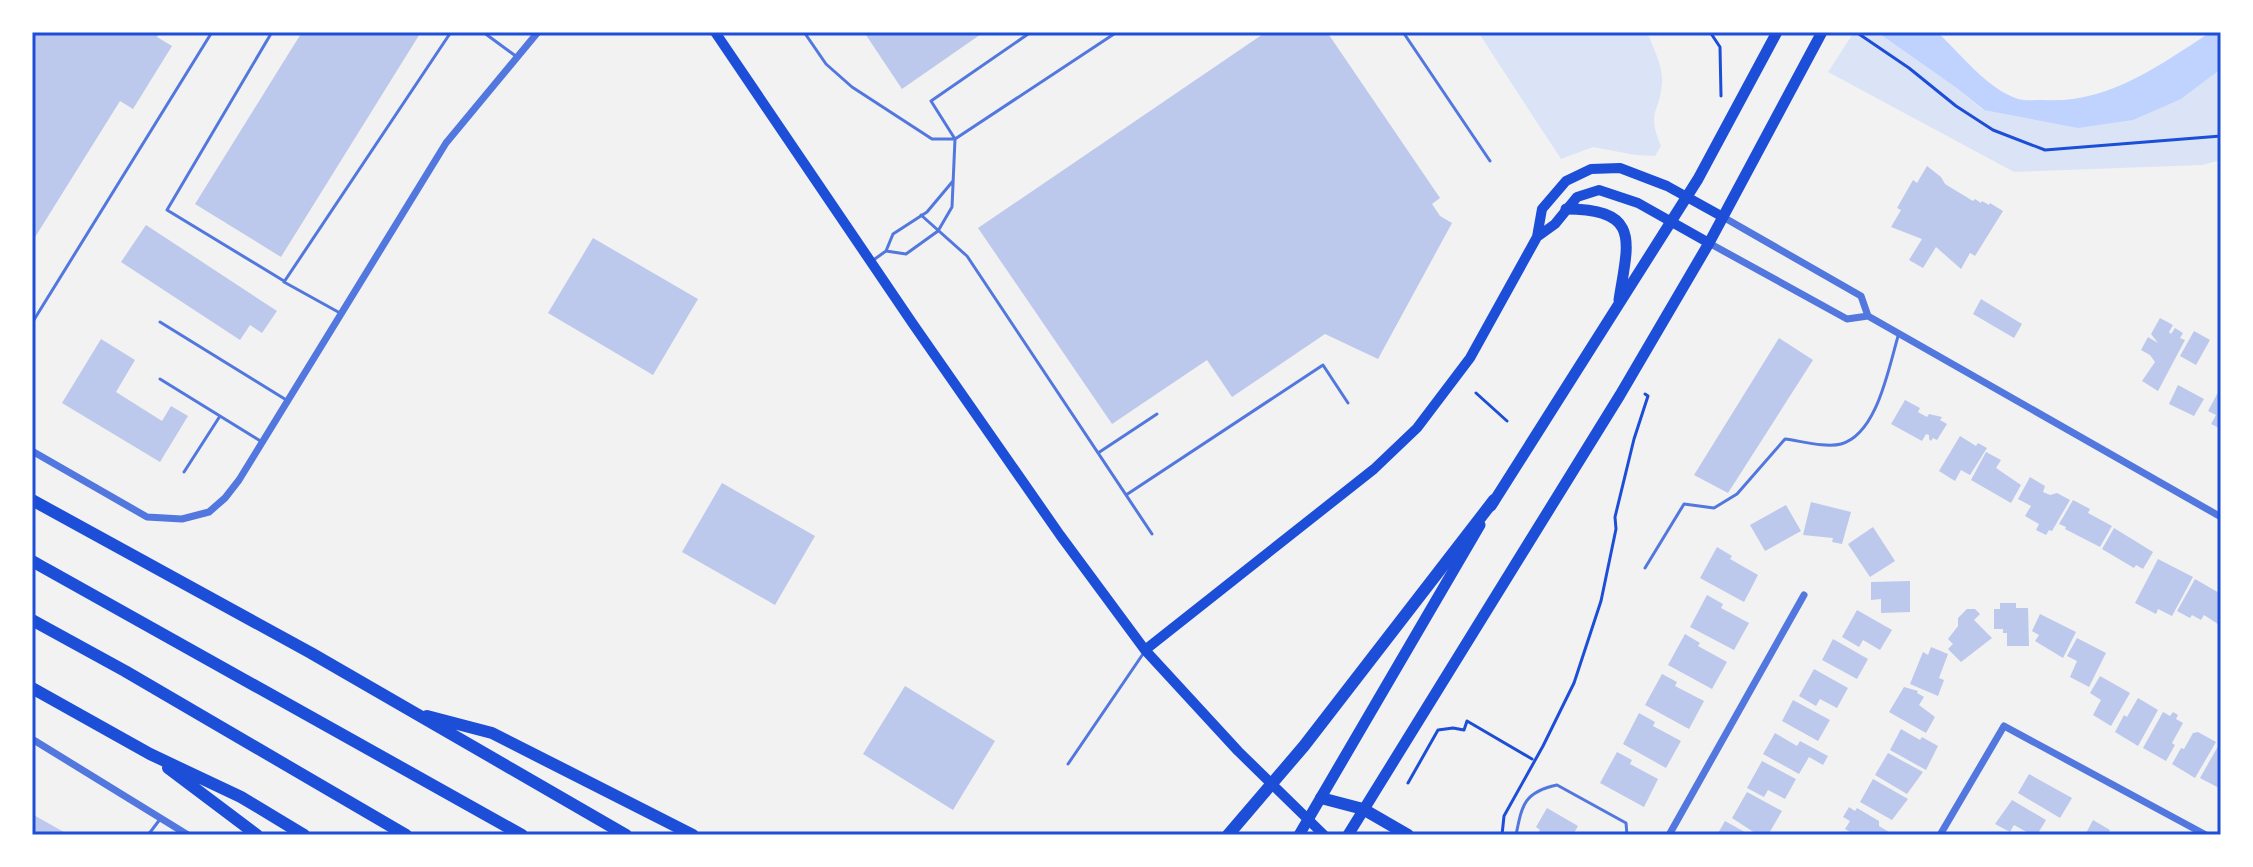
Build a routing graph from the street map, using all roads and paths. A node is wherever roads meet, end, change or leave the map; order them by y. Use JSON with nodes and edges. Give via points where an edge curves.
{"nodes":[{"id":1,"x":212,"y":32,"type":"edge"},
{"id":2,"x":272,"y":32,"type":"edge"},
{"id":3,"x":451,"y":32,"type":"edge"},
{"id":4,"x":483,"y":32,"type":"edge"},
{"id":5,"x":537,"y":32,"type":"edge"},
{"id":6,"x":715,"y":32,"type":"edge"},
{"id":7,"x":804,"y":32,"type":"edge"},
{"id":8,"x":1031,"y":32,"type":"edge"},
{"id":9,"x":1117,"y":32,"type":"edge"},
{"id":10,"x":1403,"y":32,"type":"edge"},
{"id":11,"x":1710,"y":32,"type":"edge"},
{"id":12,"x":1777,"y":32,"type":"edge"},
{"id":13,"x":1856,"y":32,"type":"edge"},
{"id":14,"x":1820,"y":37,"type":"edge"},
{"id":15,"x":517,"y":57,"type":"junction"},
{"id":16,"x":1721,"y":96,"type":"dead end"},
{"id":17,"x":2221,"y":136,"type":"edge"},
{"id":18,"x":955,"y":139,"type":"junction"},
{"id":19,"x":1490,"y":161,"type":"dead end"},
{"id":20,"x":955,"y":178,"type":"junction"},
{"id":21,"x":1687,"y":196,"type":"junction"},
{"id":22,"x":1566,"y":209,"type":"junction"},
{"id":23,"x":921,"y":215,"type":"junction"},
{"id":24,"x":1723,"y":217,"type":"junction"},
{"id":25,"x":1671,"y":221,"type":"junction"},
{"id":26,"x":938,"y":231,"type":"junction"},
{"id":27,"x":1537,"y":237,"type":"junction"},
{"id":28,"x":1709,"y":243,"type":"junction"},
{"id":29,"x":886,"y":251,"type":"junction"},
{"id":30,"x":870,"y":262,"type":"junction"},
{"id":31,"x":284,"y":282,"type":"junction"},
{"id":32,"x":1618,"y":305,"type":"junction"},
{"id":33,"x":342,"y":315,"type":"junction"},
{"id":34,"x":1868,"y":316,"type":"junction"},
{"id":35,"x":160,"y":322,"type":"dead end"},
{"id":36,"x":32,"y":323,"type":"edge"},
{"id":37,"x":1899,"y":333,"type":"junction"},
{"id":38,"x":160,"y":379,"type":"dead end"},
{"id":39,"x":1476,"y":393,"type":"dead end"},
{"id":40,"x":1645,"y":394,"type":"dead end"},
{"id":41,"x":288,"y":401,"type":"junction"},
{"id":42,"x":1348,"y":403,"type":"dead end"},
{"id":43,"x":1157,"y":414,"type":"dead end"},
{"id":44,"x":220,"y":416,"type":"junction"},
{"id":45,"x":1507,"y":421,"type":"dead end"},
{"id":46,"x":262,"y":442,"type":"junction"},
{"id":47,"x":32,"y":451,"type":"edge"},
{"id":48,"x":1098,"y":453,"type":"junction"},
{"id":49,"x":184,"y":472,"type":"dead end"},
{"id":50,"x":1126,"y":495,"type":"junction"},
{"id":51,"x":32,"y":500,"type":"edge"},
{"id":52,"x":1494,"y":500,"type":"junction"},
{"id":53,"x":2221,"y":517,"type":"edge"},
{"id":54,"x":1152,"y":534,"type":"dead end"},
{"id":55,"x":32,"y":561,"type":"edge"},
{"id":56,"x":1645,"y":568,"type":"dead end"},
{"id":57,"x":1804,"y":595,"type":"dead end"},
{"id":58,"x":32,"y":620,"type":"edge"},
{"id":59,"x":1145,"y":650,"type":"junction"},
{"id":60,"x":32,"y":688,"type":"edge"},
{"id":61,"x":409,"y":712,"type":"junction"},
{"id":62,"x":32,"y":739,"type":"edge"},
{"id":63,"x":150,"y":754,"type":"junction"},
{"id":64,"x":1534,"y":760,"type":"junction"},
{"id":65,"x":1068,"y":764,"type":"dead end"},
{"id":66,"x":1408,"y":783,"type":"dead end"},
{"id":67,"x":1321,"y":798,"type":"junction"},
{"id":68,"x":1363,"y":809,"type":"junction"},
{"id":69,"x":161,"y":818,"type":"junction"},
{"id":70,"x":148,"y":835,"type":"edge"},
{"id":71,"x":188,"y":835,"type":"edge"},
{"id":72,"x":257,"y":835,"type":"edge"},
{"id":73,"x":304,"y":835,"type":"edge"},
{"id":74,"x":406,"y":835,"type":"edge"},
{"id":75,"x":522,"y":835,"type":"edge"},
{"id":76,"x":626,"y":835,"type":"edge"},
{"id":77,"x":693,"y":835,"type":"edge"},
{"id":78,"x":1228,"y":835,"type":"edge"},
{"id":79,"x":1299,"y":835,"type":"edge"},
{"id":80,"x":1324,"y":835,"type":"edge"},
{"id":81,"x":1348,"y":835,"type":"edge"},
{"id":82,"x":1408,"y":835,"type":"edge"},
{"id":83,"x":1502,"y":835,"type":"edge"},
{"id":84,"x":1516,"y":835,"type":"edge"},
{"id":85,"x":1627,"y":835,"type":"edge"},
{"id":86,"x":1669,"y":835,"type":"edge"},
{"id":87,"x":1940,"y":835,"type":"edge"},
{"id":88,"x":2206,"y":835,"type":"edge"}],
"edges":[{"from":1,"to":36,"type":"lane"},
{"from":2,"to":31,"type":"lane","via":[[167,210]]},
{"from":3,"to":31,"type":"lane"},
{"from":4,"to":15,"type":"lane"},
{"from":5,"to":15,"type":"street"},
{"from":6,"to":30,"type":"main road"},
{"from":7,"to":18,"type":"lane","via":[[826,64],[852,87],[932,139]]},
{"from":8,"to":18,"type":"lane","via":[[931,101]]},
{"from":9,"to":18,"type":"lane"},
{"from":10,"to":19,"type":"lane"},
{"from":11,"to":16,"type":"path","via":[[1720,47]]},
{"from":12,"to":21,"type":"main road"},
{"from":13,"to":17,"type":"path","via":[[1993,130],[2045,150]]},
{"from":14,"to":24,"type":"main road"},
{"from":15,"to":33,"type":"street","via":[[446,143]]},
{"from":18,"to":20,"type":"lane"},
{"from":20,"to":23,"type":"lane"},
{"from":20,"to":26,"type":"lane","via":[[952,207]]},
{"from":21,"to":24,"type":"main road"},
{"from":21,"to":25,"type":"main road"},
{"from":21,"to":27,"type":"main road","via":[[1627,170],[1591,169],[1566,181],[1549,198]]},
{"from":22,"to":25,"type":"main road","via":[[1584,193],[1599,190]]},
{"from":22,"to":27,"type":"main road"},
{"from":22,"to":32,"type":"main road","via":[[1596,209],[1620,224],[1626,253]]},
{"from":23,"to":26,"type":"lane"},
{"from":23,"to":29,"type":"lane","via":[[893,234]]},
{"from":24,"to":28,"type":"main road"},
{"from":24,"to":34,"type":"street","via":[[1861,296]]},
{"from":25,"to":28,"type":"main road"},
{"from":25,"to":32,"type":"main road"},
{"from":26,"to":29,"type":"lane","via":[[906,254]]},
{"from":26,"to":48,"type":"lane","via":[[967,256]]},
{"from":27,"to":59,"type":"main road","via":[[1470,358],[1417,428],[1374,469]]},
{"from":28,"to":34,"type":"street","via":[[1847,319]]},
{"from":28,"to":68,"type":"main road"},
{"from":29,"to":30,"type":"lane"},
{"from":30,"to":59,"type":"main road"},
{"from":31,"to":33,"type":"lane"},
{"from":32,"to":52,"type":"main road"},
{"from":33,"to":41,"type":"street"},
{"from":34,"to":37,"type":"street"},
{"from":35,"to":41,"type":"lane"},
{"from":37,"to":53,"type":"street"},
{"from":37,"to":56,"type":"lane","via":[[1875,410],[1851,440],[1838,445],[1785,439],[1737,494],[1714,508],[1684,504]]},
{"from":38,"to":44,"type":"lane"},
{"from":39,"to":45,"type":"path"},
{"from":40,"to":64,"type":"path","via":[[1601,601],[1574,683]]},
{"from":41,"to":46,"type":"street"},
{"from":42,"to":50,"type":"lane","via":[[1323,365]]},
{"from":43,"to":48,"type":"lane"},
{"from":44,"to":46,"type":"lane"},
{"from":44,"to":49,"type":"lane"},
{"from":46,"to":47,"type":"street","via":[[218,505],[182,519],[147,517]]},
{"from":48,"to":50,"type":"lane"},
{"from":50,"to":54,"type":"lane"},
{"from":51,"to":61,"type":"highway"},
{"from":52,"to":67,"type":"main road"},
{"from":52,"to":78,"type":"highway","via":[[1304,746]]},
{"from":55,"to":75,"type":"highway"},
{"from":57,"to":86,"type":"street"},
{"from":58,"to":74,"type":"highway"},
{"from":59,"to":65,"type":"lane"},
{"from":59,"to":80,"type":"main road"},
{"from":60,"to":63,"type":"highway"},
{"from":61,"to":76,"type":"highway"},
{"from":61,"to":77,"type":"highway","via":[[492,733]]},
{"from":62,"to":69,"type":"street"},
{"from":63,"to":72,"type":"highway"},
{"from":63,"to":73,"type":"highway","via":[[241,797]]},
{"from":64,"to":66,"type":"path","via":[[1467,721],[1464,730],[1438,730]]},
{"from":64,"to":83,"type":"path","via":[[1504,816]]},
{"from":67,"to":68,"type":"highway"},
{"from":67,"to":79,"type":"main road"},
{"from":68,"to":81,"type":"main road"},
{"from":68,"to":82,"type":"highway"},
{"from":69,"to":70,"type":"lane"},
{"from":69,"to":71,"type":"street"},
{"from":84,"to":85,"type":"lane","via":[[1522,806],[1533,793],[1557,785],[1626,823]]},
{"from":87,"to":88,"type":"street","via":[[2004,726]]}]}
